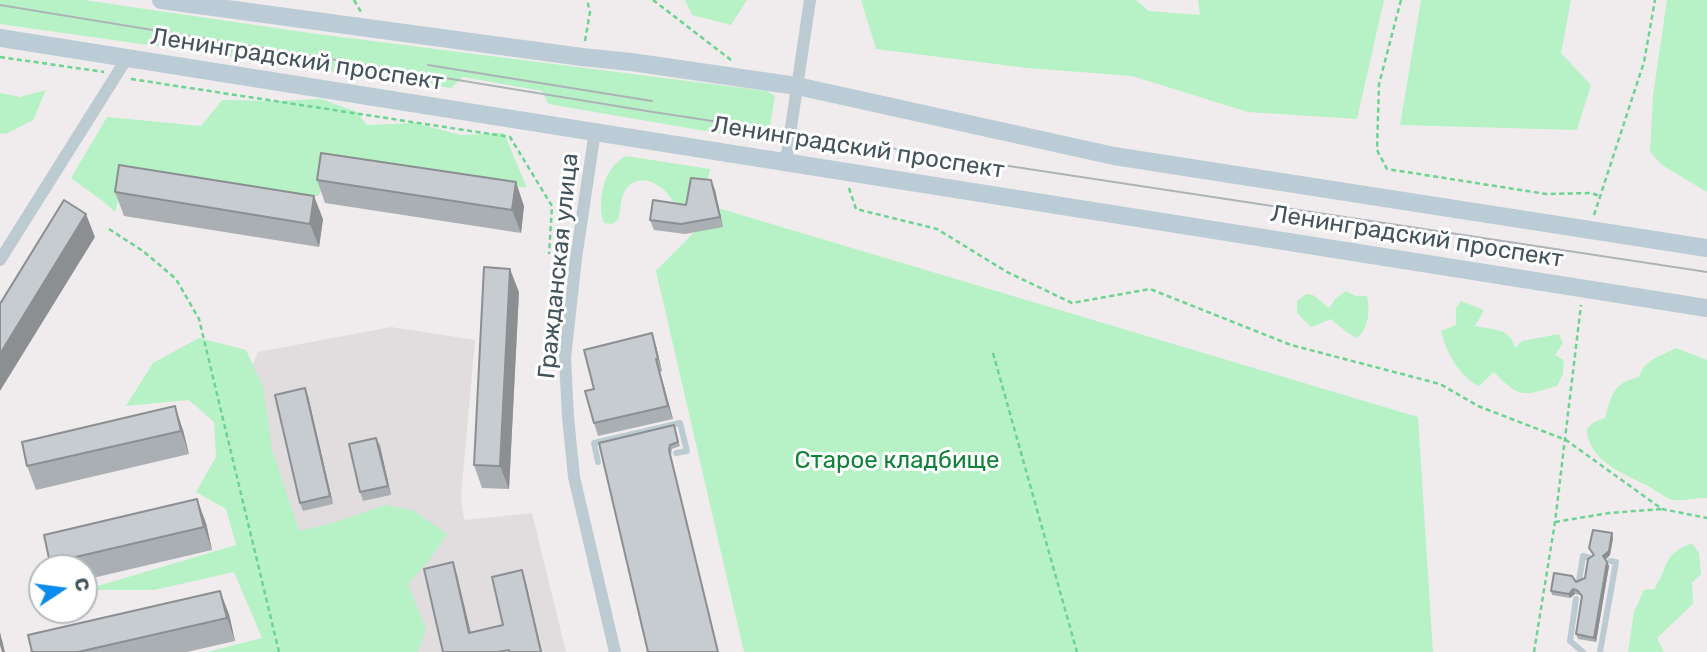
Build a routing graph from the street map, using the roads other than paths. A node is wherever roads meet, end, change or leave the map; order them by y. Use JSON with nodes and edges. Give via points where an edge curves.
{"nodes":[{"id":1,"x":161,"y":0,"type":"edge"},
{"id":2,"x":810,"y":0,"type":"edge"},
{"id":3,"x":0,"y":38,"type":"edge"},
{"id":4,"x":127,"y":58,"type":"junction"},
{"id":5,"x":797,"y":86,"type":"junction"},
{"id":6,"x":595,"y":131,"type":"junction"},
{"id":7,"x":786,"y":161,"type":"junction"},
{"id":8,"x":1707,"y":248,"type":"edge"},
{"id":9,"x":0,"y":260,"type":"edge"},
{"id":10,"x":1707,"y":308,"type":"edge"},
{"id":11,"x":676,"y":453,"type":"dead end"},
{"id":12,"x":598,"y":462,"type":"dead end"},
{"id":13,"x":1590,"y":558,"type":"edge"},
{"id":14,"x":1609,"y":561,"type":"edge"},
{"id":15,"x":1582,"y":577,"type":"edge"},
{"id":16,"x":1578,"y":602,"type":"edge"},
{"id":17,"x":615,"y":652,"type":"edge"},
{"id":18,"x":1583,"y":652,"type":"edge"},
{"id":19,"x":1600,"y":652,"type":"edge"}],
"edges":[{"from":1,"to":5,"type":"main road","name":"Ленинградский проспект"},
{"from":2,"to":5,"type":"street"},
{"from":3,"to":4,"type":"main road","name":"Ленинградский проспект"},
{"from":4,"to":6,"type":"main road","name":"Ленинградский проспект"},
{"from":4,"to":9,"type":"street"},
{"from":5,"to":7,"type":"street"},
{"from":5,"to":8,"type":"main road","name":"Ленинградский проспект","via":[[1114,156]]},
{"from":6,"to":7,"type":"main road","name":"Ленинградский проспект"},
{"from":6,"to":17,"type":"street","name":"Гражданская улица","via":[[576,258],[566,370],[574,477]]},
{"from":7,"to":10,"type":"main road","name":"Ленинградский проспект"},
{"from":11,"to":12,"type":"lane","via":[[687,451],[680,423],[594,443]]},
{"from":13,"to":15,"type":"lane","via":[[1583,556]]},
{"from":14,"to":19,"type":"lane","via":[[1616,562]]},
{"from":16,"to":18,"type":"lane","via":[[1570,640]]}]}
